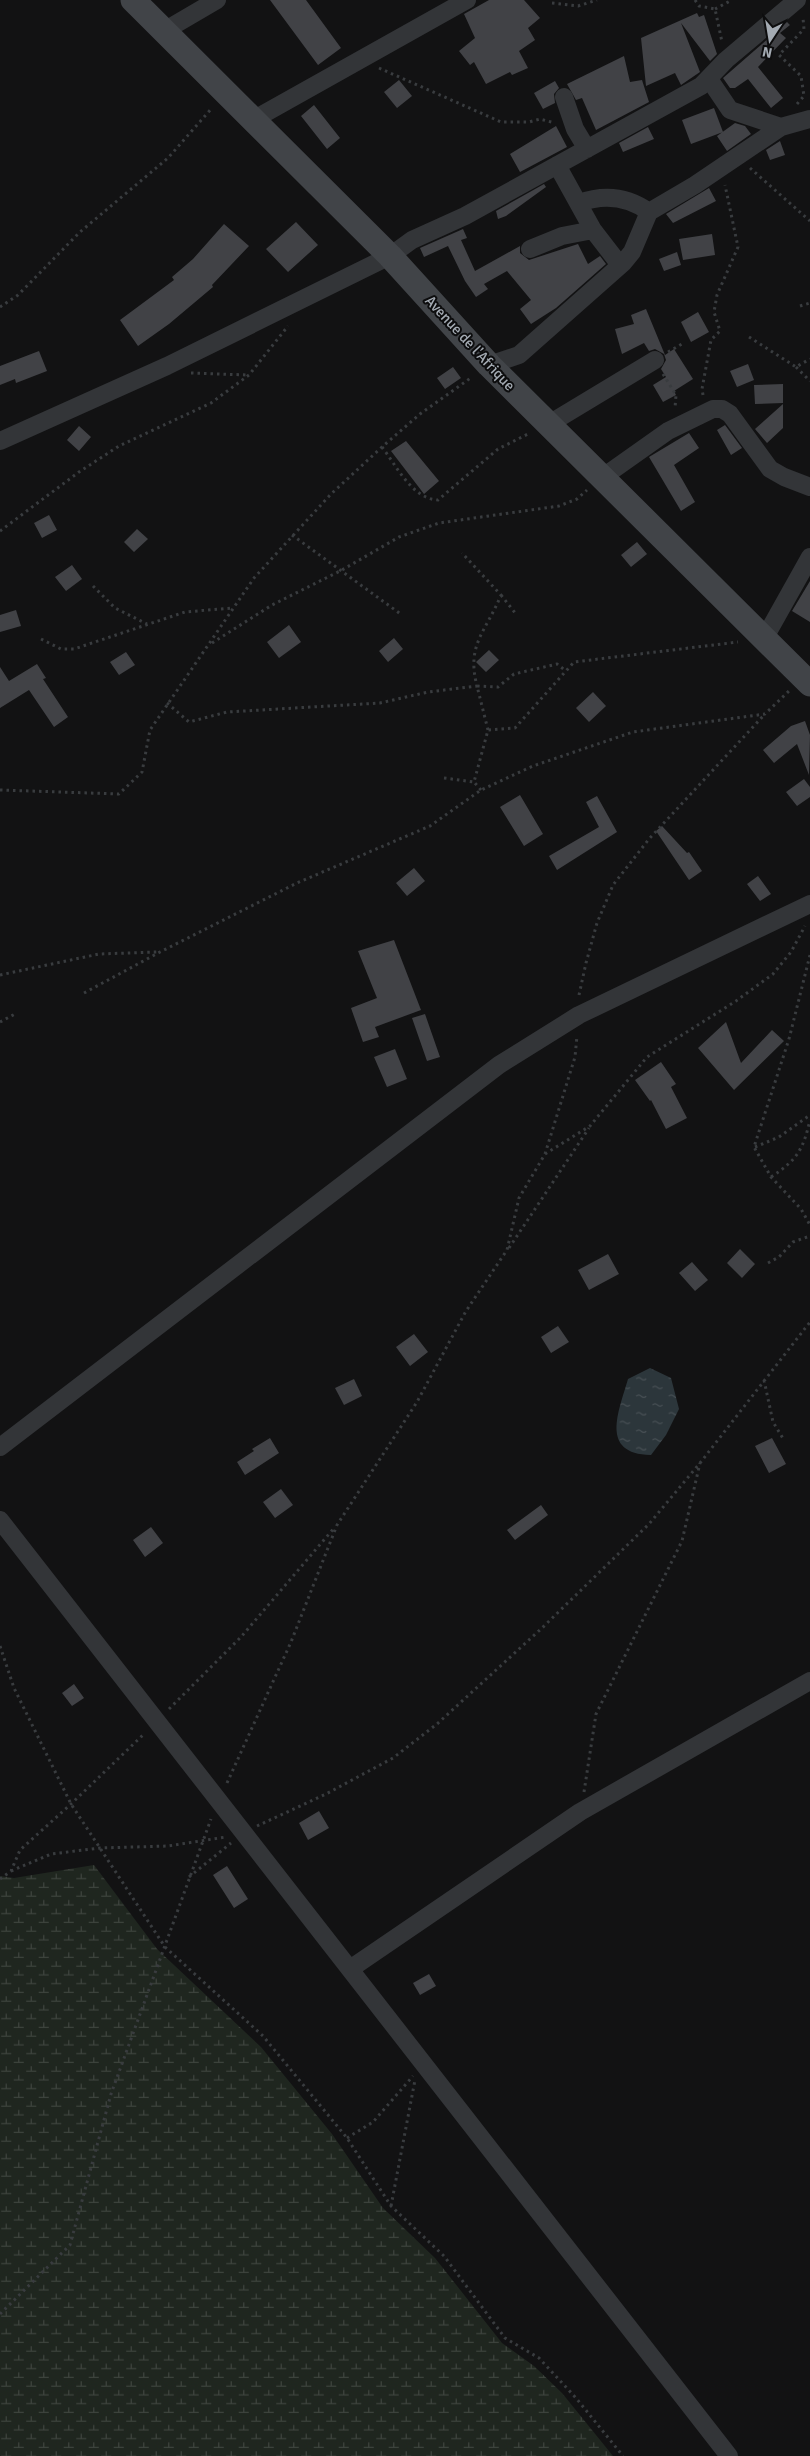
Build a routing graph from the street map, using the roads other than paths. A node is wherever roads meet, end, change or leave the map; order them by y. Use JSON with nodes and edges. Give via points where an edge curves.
{"nodes":[{"id":1,"x":133,"y":0,"type":"edge"},
{"id":2,"x":217,"y":0,"type":"edge"},
{"id":3,"x":467,"y":0,"type":"edge"},
{"id":4,"x":800,"y":5,"type":"edge"},
{"id":5,"x":164,"y":31,"type":"junction"},
{"id":6,"x":709,"y":79,"type":"junction"},
{"id":7,"x":564,"y":97,"type":"dead end"},
{"id":8,"x":253,"y":120,"type":"junction"},
{"id":9,"x":810,"y":120,"type":"edge"},
{"id":10,"x":781,"y":127,"type":"junction"},
{"id":11,"x":587,"y":148,"type":"junction"},
{"id":12,"x":558,"y":165,"type":"junction"},
{"id":13,"x":578,"y":203,"type":"junction"},
{"id":14,"x":649,"y":212,"type":"junction"},
{"id":15,"x":594,"y":230,"type":"junction"},
{"id":16,"x":530,"y":249,"type":"dead end"},
{"id":17,"x":390,"y":256,"type":"junction"},
{"id":18,"x":620,"y":265,"type":"junction"},
{"id":19,"x":655,"y":360,"type":"road end"},
{"id":20,"x":489,"y":365,"type":"junction"},
{"id":21,"x":549,"y":424,"type":"junction"},
{"id":22,"x":0,"y":441,"type":"edge"},
{"id":23,"x":603,"y":477,"type":"junction"},
{"id":24,"x":810,"y":486,"type":"edge"},
{"id":25,"x":810,"y":557,"type":"edge"},
{"id":26,"x":764,"y":639,"type":"junction"},
{"id":27,"x":808,"y":676,"type":"edge"},
{"id":28,"x":810,"y":904,"type":"edge"},
{"id":29,"x":0,"y":1447,"type":"edge"},
{"id":30,"x":0,"y":1520,"type":"edge"},
{"id":31,"x":810,"y":1681,"type":"edge"},
{"id":32,"x":350,"y":1969,"type":"junction"},
{"id":33,"x":729,"y":2456,"type":"edge"}],
"edges":[{"from":1,"to":5,"type":"main road","name":"Avenue de l'Afrique"},
{"from":2,"to":5,"type":"street"},
{"from":3,"to":8,"type":"street"},
{"from":4,"to":6,"type":"street","via":[[726,60]]},
{"from":5,"to":8,"type":"main road","name":"Avenue de l'Afrique"},
{"from":6,"to":10,"type":"street","via":[[730,110]]},
{"from":6,"to":11,"type":"street"},
{"from":7,"to":11,"type":"street","via":[[575,129]]},
{"from":8,"to":17,"type":"main road","name":"Avenue de l'Afrique"},
{"from":9,"to":10,"type":"street"},
{"from":10,"to":14,"type":"street"},
{"from":11,"to":12,"type":"street"},
{"from":12,"to":13,"type":"street"},
{"from":12,"to":17,"type":"street","via":[[465,216],[412,240]]},
{"from":13,"to":14,"type":"street","via":[[595,197],[614,198],[634,202]]},
{"from":13,"to":15,"type":"street"},
{"from":14,"to":18,"type":"street","via":[[632,252]]},
{"from":15,"to":16,"type":"street","via":[[562,236]]},
{"from":15,"to":18,"type":"street"},
{"from":17,"to":20,"type":"main road","name":"Avenue de l'Afrique"},
{"from":17,"to":22,"type":"street","via":[[167,366]]},
{"from":18,"to":20,"type":"street","via":[[519,355]]},
{"from":19,"to":21,"type":"street"},
{"from":20,"to":21,"type":"main road","name":"Avenue de l'Afrique"},
{"from":21,"to":23,"type":"main road","name":"Avenue de l'Afrique"},
{"from":23,"to":24,"type":"street","via":[[668,430],[713,409],[722,409],[730,414],[770,469]]},
{"from":23,"to":26,"type":"main road","name":"Avenue de l'Afrique"},
{"from":25,"to":26,"type":"street"},
{"from":26,"to":27,"type":"main road","name":"Avenue de l'Afrique"},
{"from":28,"to":29,"type":"street","via":[[579,1015],[500,1065]]},
{"from":30,"to":32,"type":"street"},
{"from":31,"to":32,"type":"street","via":[[580,1812]]},
{"from":32,"to":33,"type":"street"}]}
